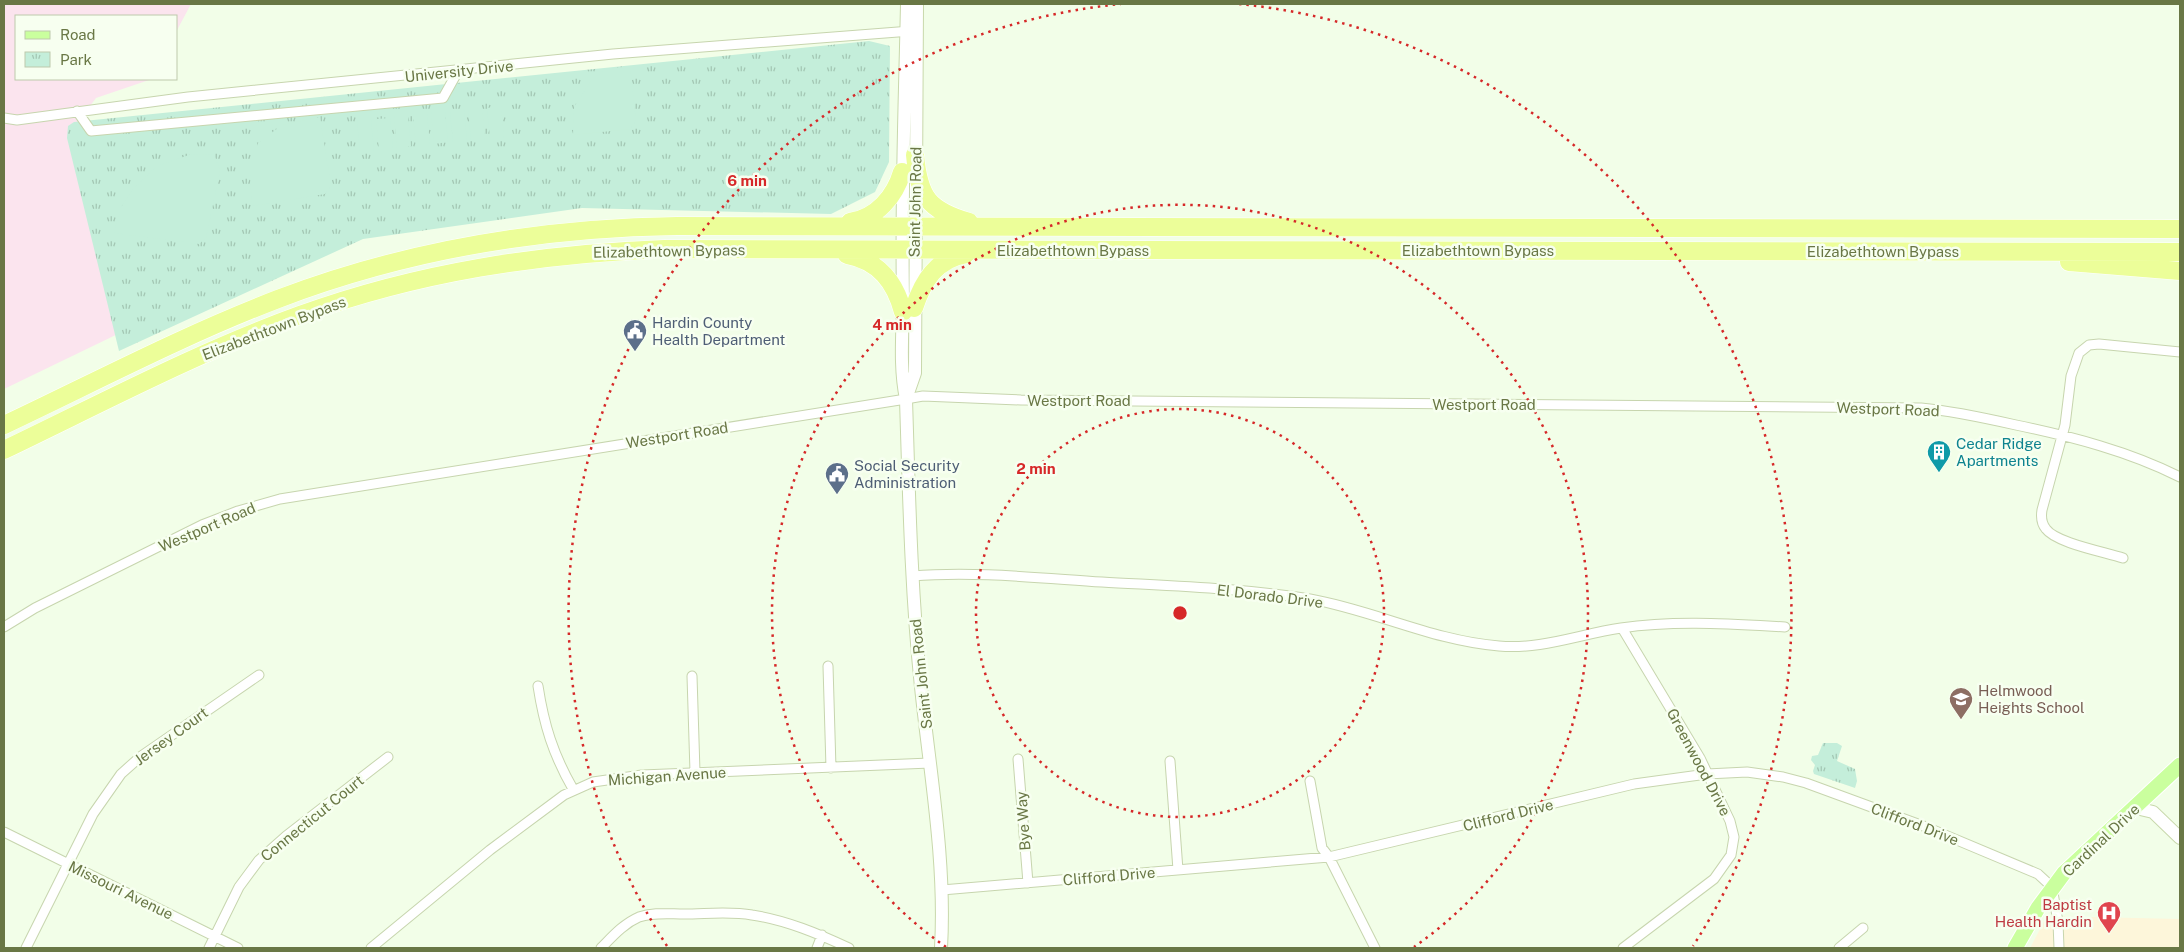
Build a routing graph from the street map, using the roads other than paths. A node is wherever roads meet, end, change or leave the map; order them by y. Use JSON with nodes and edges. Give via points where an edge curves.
{"nodes":[{"id":1,"x":907,"y":4,"type":"edge"},
{"id":2,"x":917,"y":4,"type":"edge"},
{"id":3,"x":911,"y":31,"type":"junction"},
{"id":4,"x":458,"y":71,"type":"junction"},
{"id":5,"x":77,"y":111,"type":"junction"},
{"id":6,"x":4,"y":118,"type":"edge"},
{"id":7,"x":915,"y":155,"type":"junction"},
{"id":8,"x":902,"y":172,"type":"junction"},
{"id":9,"x":2180,"y":218,"type":"edge"},
{"id":10,"x":908,"y":226,"type":"junction"},
{"id":11,"x":810,"y":227,"type":"junction"},
{"id":12,"x":989,"y":227,"type":"junction"},
{"id":13,"x":1930,"y":229,"type":"junction"},
{"id":14,"x":2180,"y":229,"type":"edge"},
{"id":15,"x":809,"y":249,"type":"junction"},
{"id":16,"x":908,"y":250,"type":"junction"},
{"id":17,"x":990,"y":250,"type":"junction"},
{"id":18,"x":1972,"y":252,"type":"junction"},
{"id":19,"x":2180,"y":252,"type":"edge"},
{"id":20,"x":2180,"y":271,"type":"edge"},
{"id":21,"x":908,"y":310,"type":"junction"},
{"id":22,"x":2180,"y":352,"type":"edge"},
{"id":23,"x":906,"y":399,"type":"junction"},
{"id":24,"x":4,"y":425,"type":"edge"},
{"id":25,"x":2062,"y":434,"type":"junction"},
{"id":26,"x":4,"y":450,"type":"edge"},
{"id":27,"x":2180,"y":477,"type":"edge"},
{"id":28,"x":2123,"y":558,"type":"dead end"},
{"id":29,"x":912,"y":576,"type":"junction"},
{"id":30,"x":4,"y":627,"type":"edge"},
{"id":31,"x":1785,"y":627,"type":"dead end"},
{"id":32,"x":1622,"y":628,"type":"junction"},
{"id":33,"x":828,"y":666,"type":"dead end"},
{"id":34,"x":259,"y":675,"type":"dead end"},
{"id":35,"x":692,"y":676,"type":"dead end"},
{"id":36,"x":538,"y":686,"type":"dead end"},
{"id":37,"x":388,"y":757,"type":"dead end"},
{"id":38,"x":1018,"y":759,"type":"dead end"},
{"id":39,"x":1170,"y":762,"type":"dead end"},
{"id":40,"x":930,"y":763,"type":"junction"},
{"id":41,"x":2180,"y":765,"type":"edge"},
{"id":42,"x":831,"y":768,"type":"junction"},
{"id":43,"x":695,"y":772,"type":"junction"},
{"id":44,"x":1707,"y":774,"type":"junction"},
{"id":45,"x":1310,"y":781,"type":"dead end"},
{"id":46,"x":573,"y":789,"type":"junction"},
{"id":47,"x":2136,"y":808,"type":"junction"},
{"id":48,"x":4,"y":832,"type":"edge"},
{"id":49,"x":2180,"y":838,"type":"edge"},
{"id":50,"x":1329,"y":857,"type":"junction"},
{"id":51,"x":68,"y":864,"type":"junction"},
{"id":52,"x":1178,"y":870,"type":"junction"},
{"id":53,"x":1028,"y":883,"type":"junction"},
{"id":54,"x":2052,"y":888,"type":"junction"},
{"id":55,"x":942,"y":890,"type":"junction"},
{"id":56,"x":1863,"y":928,"type":"dead end"},
{"id":57,"x":822,"y":935,"type":"junction"},
{"id":58,"x":214,"y":937,"type":"junction"},
{"id":59,"x":26,"y":948,"type":"edge"},
{"id":60,"x":209,"y":948,"type":"edge"},
{"id":61,"x":238,"y":948,"type":"edge"},
{"id":62,"x":371,"y":948,"type":"edge"},
{"id":63,"x":601,"y":948,"type":"edge"},
{"id":64,"x":817,"y":948,"type":"edge"},
{"id":65,"x":849,"y":948,"type":"edge"},
{"id":66,"x":941,"y":948,"type":"edge"},
{"id":67,"x":1375,"y":948,"type":"edge"},
{"id":68,"x":1623,"y":948,"type":"edge"},
{"id":69,"x":1839,"y":948,"type":"edge"},
{"id":70,"x":2015,"y":948,"type":"edge"},
{"id":71,"x":2059,"y":948,"type":"edge"}],
"edges":[{"from":1,"to":3,"type":"street","name":"Saint John Road"},
{"from":2,"to":3,"type":"street","name":"Saint John Road"},
{"from":3,"to":4,"type":"street","name":"University Drive","via":[[613,54]]},
{"from":3,"to":7,"type":"street","name":"Saint John Road"},
{"from":3,"to":8,"type":"street","name":"Saint John Road"},
{"from":4,"to":5,"type":"street","name":"University Drive"},
{"from":4,"to":5,"type":"street","via":[[442,98],[91,131]]},
{"from":5,"to":6,"type":"street","name":"University Drive","via":[[17,120]]},
{"from":7,"to":10,"type":"street","name":"Saint John Road"},
{"from":7,"to":12,"type":"highway","via":[[919,184],[932,204],[954,217]]},
{"from":8,"to":10,"type":"street","name":"Saint John Road"},
{"from":8,"to":11,"type":"highway","via":[[888,201],[870,216],[858,221]]},
{"from":9,"to":13,"type":"highway"},
{"from":10,"to":11,"type":"highway","name":"Elizabethtown Bypass"},
{"from":10,"to":12,"type":"highway","name":"Elizabethtown Bypass"},
{"from":10,"to":16,"type":"street","name":"Saint John Road"},
{"from":11,"to":24,"type":"highway","name":"Elizabethtown Bypass","via":[[677,226],[586,230],[494,241],[401,260],[310,287],[249,310]]},
{"from":12,"to":13,"type":"highway","name":"Elizabethtown Bypass"},
{"from":13,"to":14,"type":"highway","name":"Elizabethtown Bypass"},
{"from":15,"to":16,"type":"highway","name":"Elizabethtown Bypass"},
{"from":15,"to":21,"type":"highway","via":[[851,256],[876,266],[886,274]]},
{"from":15,"to":26,"type":"highway","name":"Elizabethtown Bypass","via":[[664,249],[566,254],[398,284],[257,331]]},
{"from":16,"to":17,"type":"highway","name":"Elizabethtown Bypass"},
{"from":16,"to":21,"type":"street","name":"Saint John Road"},
{"from":17,"to":18,"type":"highway","name":"Elizabethtown Bypass"},
{"from":17,"to":21,"type":"highway","via":[[962,255],[940,265],[924,283]]},
{"from":18,"to":19,"type":"highway","name":"Elizabethtown Bypass"},
{"from":18,"to":20,"type":"highway"},
{"from":21,"to":23,"type":"street","name":"Saint John Road","via":[[915,373]]},
{"from":22,"to":25,"type":"street","via":[[2099,344],[2083,349],[2075,359]]},
{"from":23,"to":25,"type":"street","name":"Westport Road","via":[[924,396],[1021,400],[1900,407],[1949,411]]},
{"from":23,"to":29,"type":"street","name":"Saint John Road"},
{"from":23,"to":30,"type":"street","name":"Westport Road","via":[[257,504],[194,529]]},
{"from":25,"to":27,"type":"street","name":"Westport Road","via":[[2122,452]]},
{"from":25,"to":28,"type":"street","via":[[2042,510],[2042,522],[2045,528],[2062,539]]},
{"from":29,"to":32,"type":"street","name":"El Dorado Drive","via":[[1053,578],[1273,594],[1334,604],[1446,636],[1498,646],[1544,644]]},
{"from":29,"to":40,"type":"street","name":"Saint John Road"},
{"from":31,"to":32,"type":"street","name":"El Dorado Drive","via":[[1695,622]]},
{"from":32,"to":44,"type":"street","name":"Greenwood Drive"},
{"from":33,"to":42,"type":"street"},
{"from":34,"to":51,"type":"street","name":"Jersey Court","via":[[140,757],[121,774],[93,814]]},
{"from":35,"to":43,"type":"street"},
{"from":36,"to":46,"type":"street","via":[[546,730]]},
{"from":37,"to":58,"type":"street","name":"Connecticut Court","via":[[259,860],[239,887]]},
{"from":38,"to":53,"type":"street","name":"Bye Way"},
{"from":39,"to":52,"type":"street"},
{"from":40,"to":42,"type":"street","name":"Michigan Avenue"},
{"from":40,"to":55,"type":"street","name":"Saint John Road"},
{"from":41,"to":47,"type":"main road","name":"Cardinal Drive"},
{"from":42,"to":43,"type":"street","name":"Michigan Avenue"},
{"from":43,"to":46,"type":"street","name":"Michigan Avenue","via":[[607,778]]},
{"from":44,"to":50,"type":"street","name":"Clifford Drive","via":[[1634,784]]},
{"from":44,"to":54,"type":"street","name":"Clifford Drive","via":[[1761,773],[1806,782],[2038,874]]},
{"from":44,"to":68,"type":"street","name":"Greenwood Drive","via":[[1733,829],[1731,856],[1714,879]]},
{"from":45,"to":50,"type":"street","via":[[1322,848]]},
{"from":46,"to":62,"type":"street","name":"Michigan Avenue","via":[[490,850]]},
{"from":47,"to":49,"type":"street","via":[[2153,812]]},
{"from":47,"to":54,"type":"main road","name":"Cardinal Drive","via":[[2078,859]]},
{"from":48,"to":51,"type":"street","name":"Missouri Avenue"},
{"from":50,"to":52,"type":"street","name":"Clifford Drive"},
{"from":50,"to":67,"type":"street"},
{"from":51,"to":58,"type":"street","name":"Missouri Avenue"},
{"from":51,"to":59,"type":"street","name":"Jersey Court"},
{"from":52,"to":53,"type":"street","name":"Clifford Drive"},
{"from":53,"to":55,"type":"street","name":"Clifford Drive"},
{"from":54,"to":70,"type":"main road","name":"Cardinal Drive"},
{"from":54,"to":71,"type":"street"},
{"from":55,"to":66,"type":"street","name":"Saint John Road"},
{"from":56,"to":69,"type":"street"},
{"from":57,"to":63,"type":"street","via":[[752,915],[660,914],[632,920]]},
{"from":57,"to":64,"type":"street"},
{"from":57,"to":65,"type":"street"},
{"from":58,"to":60,"type":"street","name":"Connecticut Court"},
{"from":58,"to":61,"type":"street","name":"Missouri Avenue"}]}
